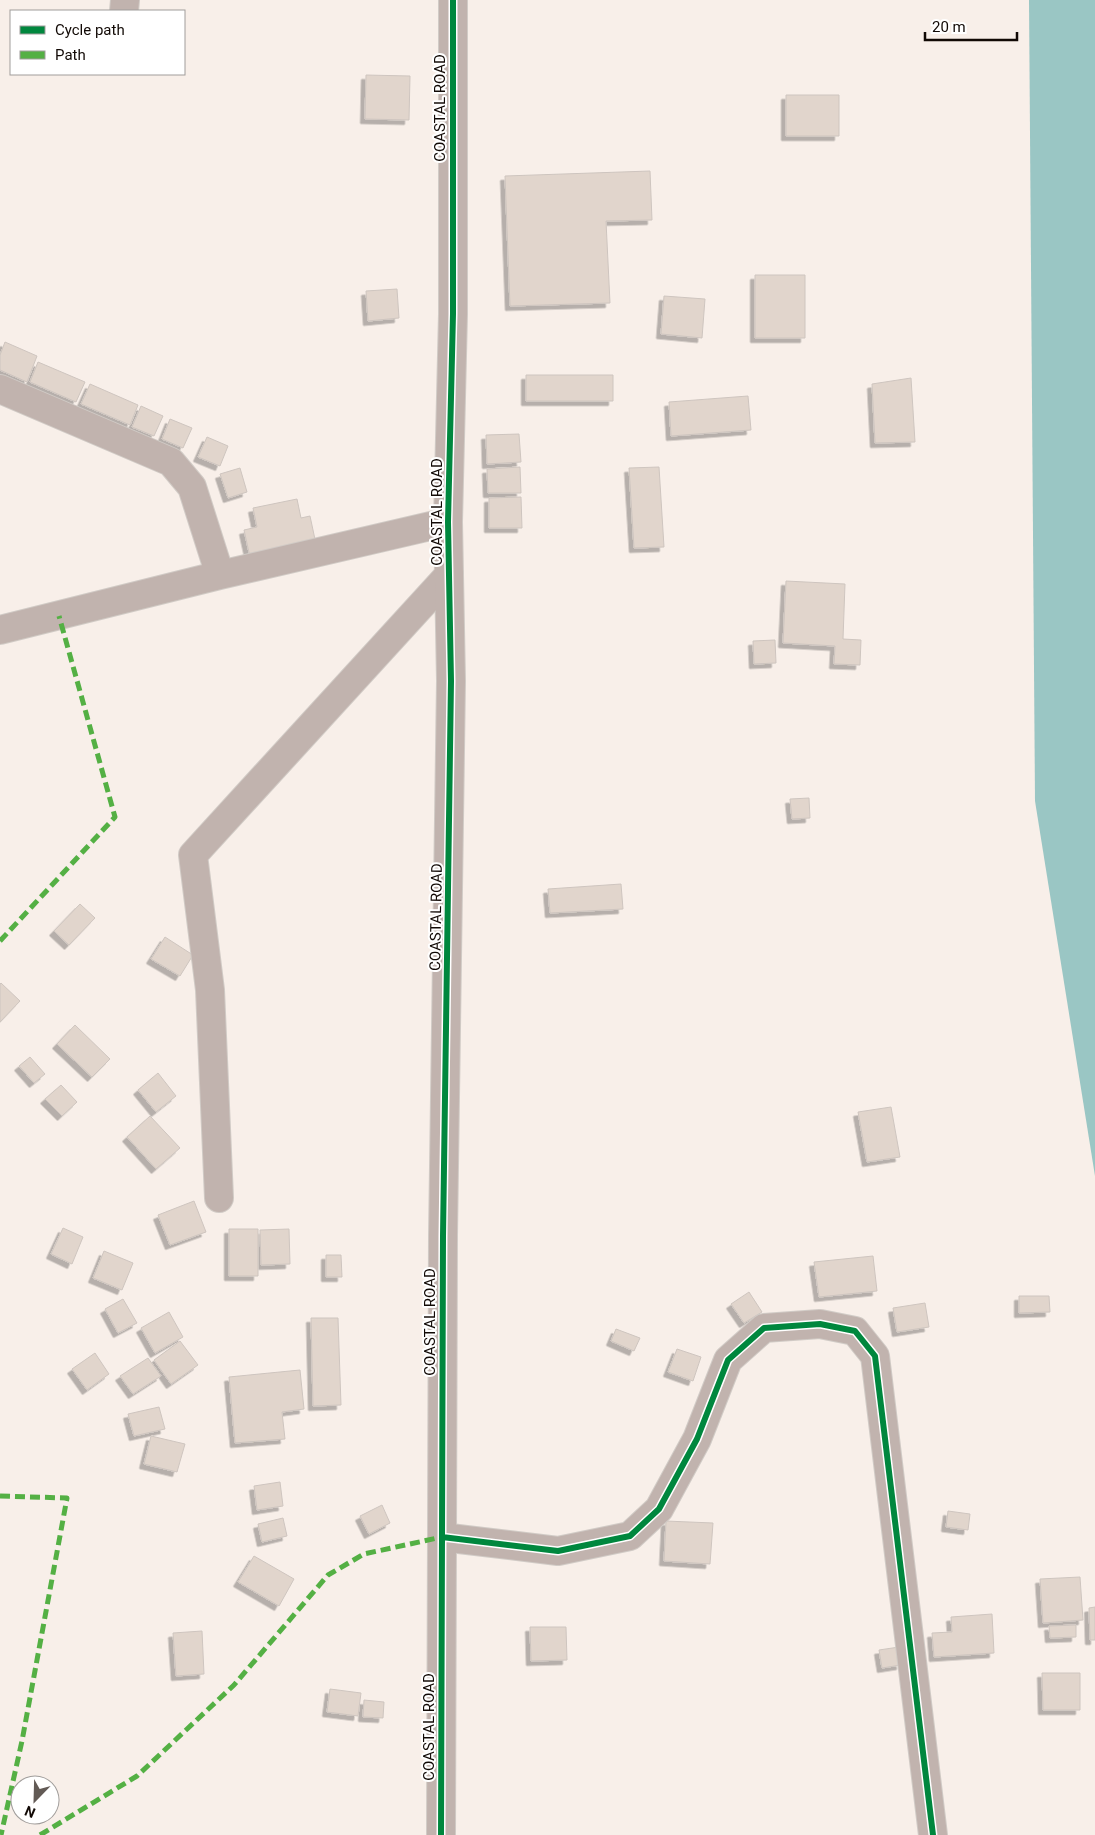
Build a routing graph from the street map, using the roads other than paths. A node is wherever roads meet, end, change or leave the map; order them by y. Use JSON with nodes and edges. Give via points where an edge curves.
{"nodes":[{"id":1,"x":453,"y":0,"type":"edge"},
{"id":2,"x":0,"y":389,"type":"edge"},
{"id":3,"x":448,"y":522,"type":"junction"},
{"id":4,"x":220,"y":575,"type":"junction"},
{"id":5,"x":449,"y":575,"type":"junction"},
{"id":6,"x":0,"y":630,"type":"edge"},
{"id":7,"x":219,"y":1198,"type":"dead end"},
{"id":8,"x":442,"y":1537,"type":"junction"},
{"id":9,"x":441,"y":1835,"type":"edge"},
{"id":10,"x":933,"y":1835,"type":"edge"}],
"edges":[{"from":1,"to":3,"type":"street","name":"COASTAL ROAD","via":[[453,314]]},
{"from":2,"to":4,"type":"street","via":[[171,462],[192,487]]},
{"from":3,"to":4,"type":"street"},
{"from":3,"to":5,"type":"street","name":"COASTAL ROAD"},
{"from":4,"to":6,"type":"street"},
{"from":5,"to":7,"type":"street","via":[[193,856],[210,990]]},
{"from":5,"to":8,"type":"street","name":"COASTAL ROAD","via":[[452,681],[443,1236]]},
{"from":8,"to":9,"type":"street","name":"COASTAL ROAD"},
{"from":8,"to":10,"type":"street","via":[[558,1550],[630,1536],[659,1509],[697,1439],[728,1360],[764,1328],[820,1324],[854,1331],[875,1356]]}]}
